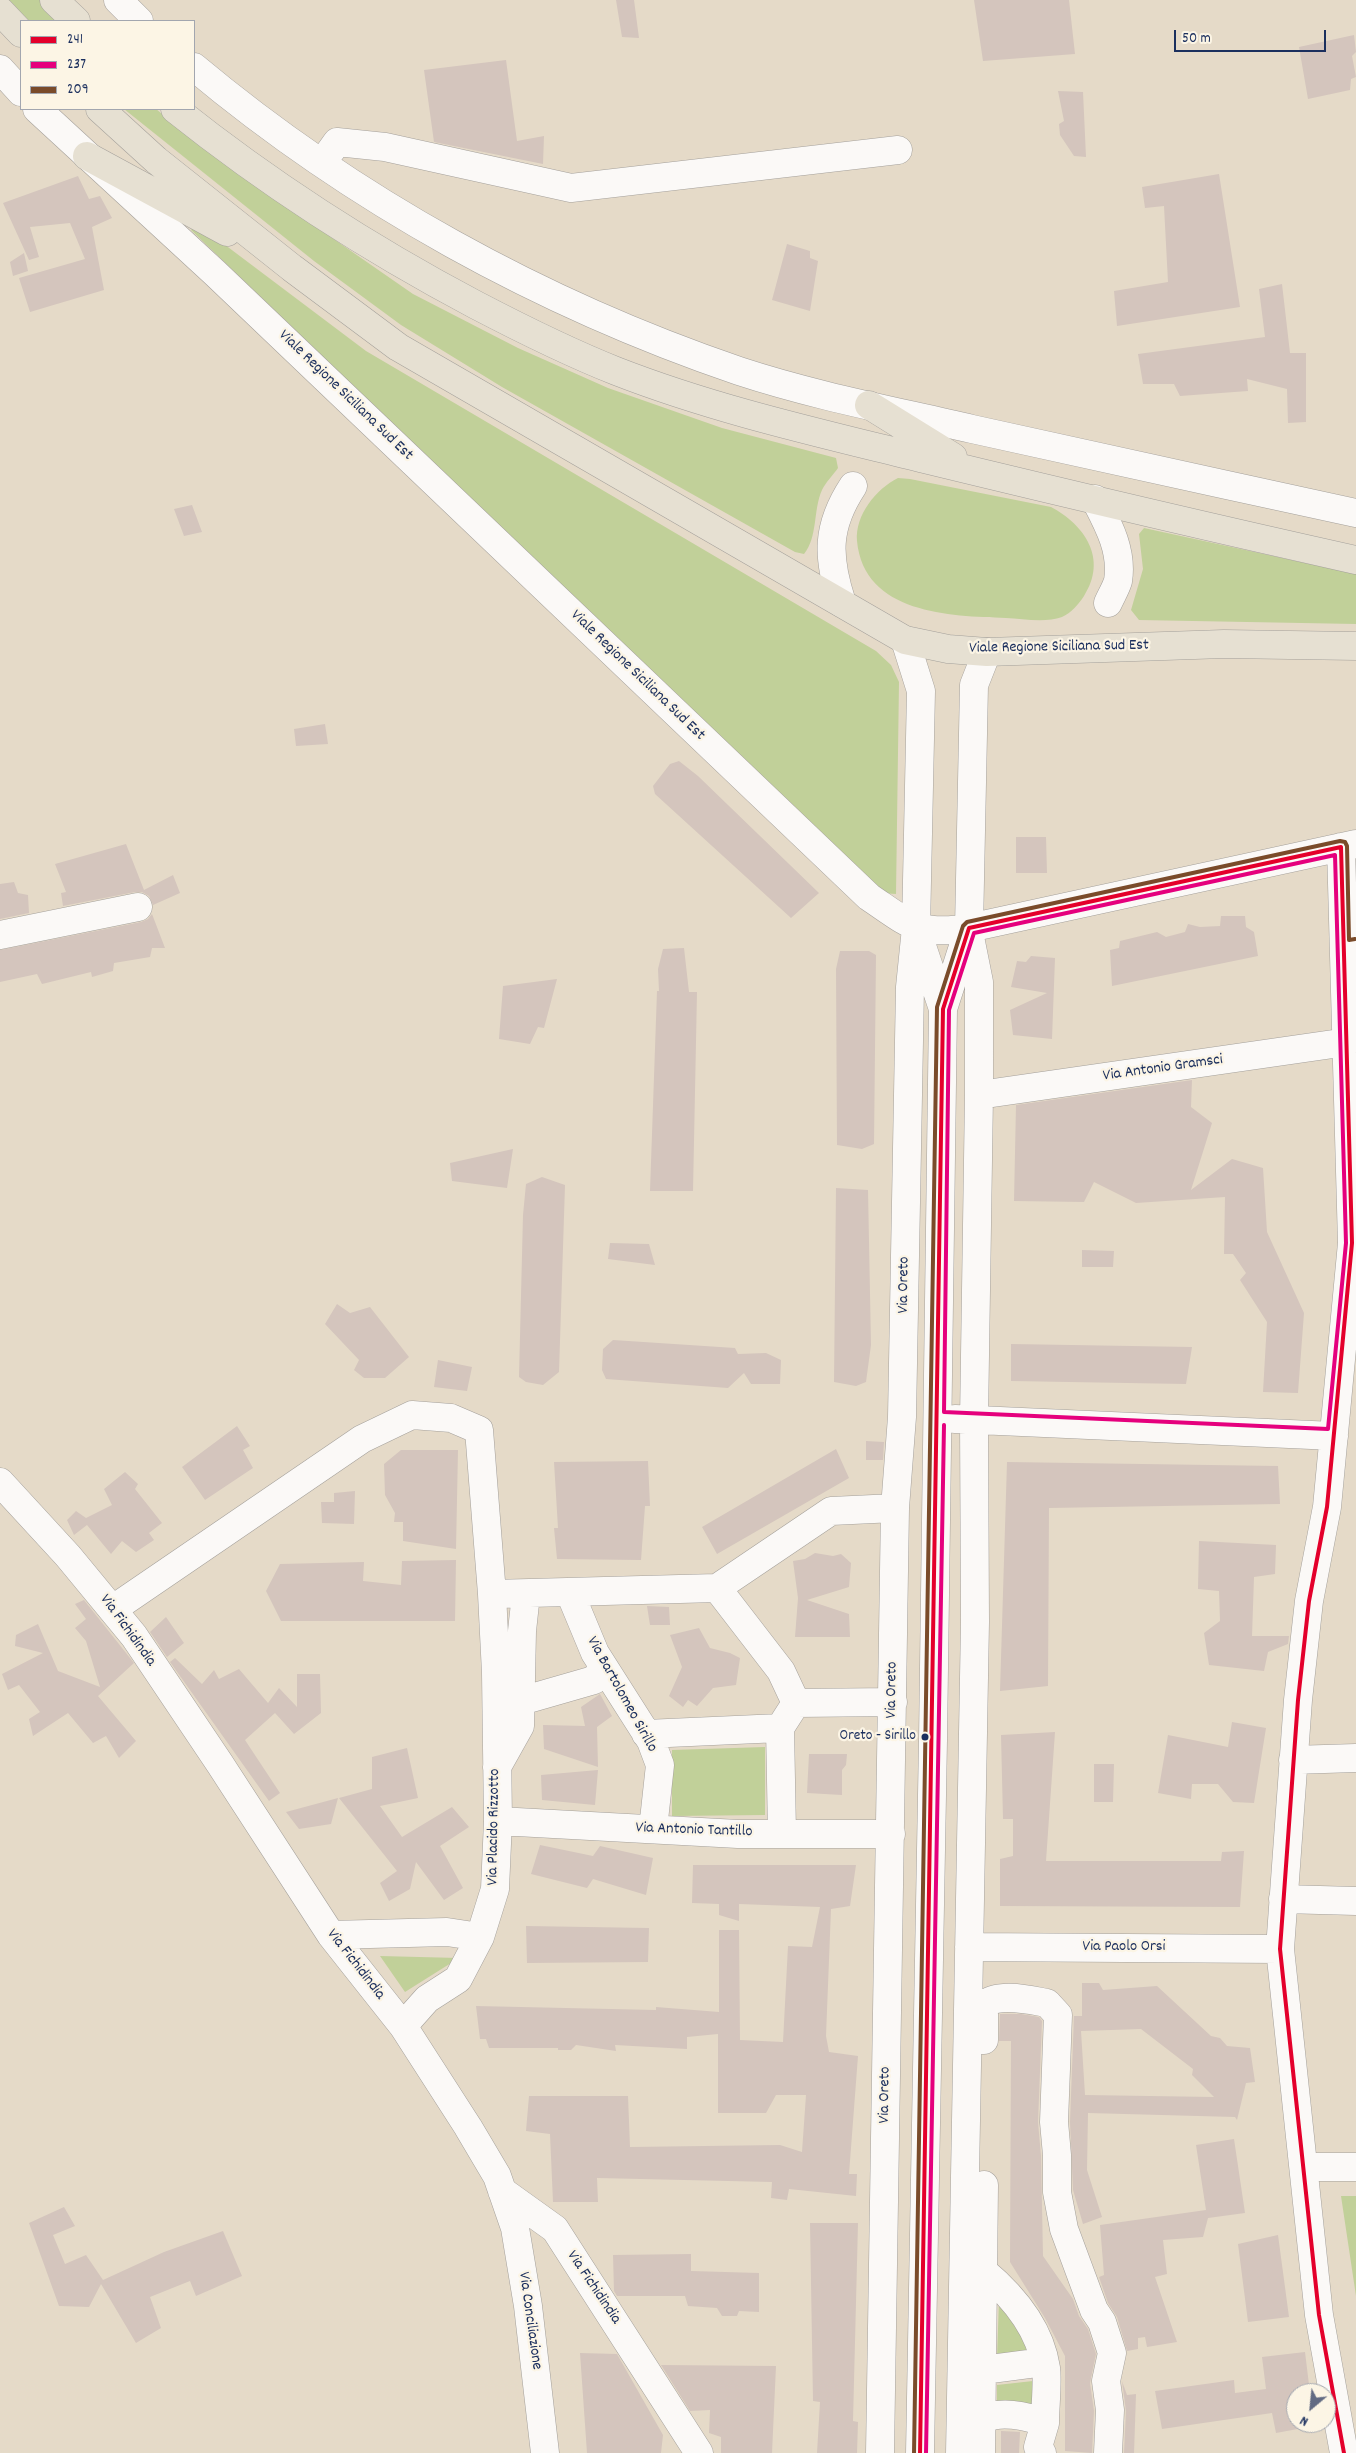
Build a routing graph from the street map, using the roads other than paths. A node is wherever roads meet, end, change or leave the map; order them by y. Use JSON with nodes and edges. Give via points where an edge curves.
{"nodes":[{"id":1,"x":54,"y":0,"type":"edge"},
{"id":2,"x":118,"y":0,"type":"edge"},
{"id":3,"x":0,"y":11,"type":"edge"},
{"id":4,"x":75,"y":20,"type":"edge"},
{"id":5,"x":138,"y":20,"type":"edge"},
{"id":6,"x":20,"y":32,"type":"edge"},
{"id":7,"x":195,"y":68,"type":"edge"},
{"id":8,"x":0,"y":69,"type":"edge"},
{"id":9,"x":20,"y":91,"type":"edge"},
{"id":10,"x":195,"y":108,"type":"edge"},
{"id":11,"x":38,"y":110,"type":"edge"},
{"id":12,"x":101,"y":110,"type":"edge"},
{"id":13,"x":176,"y":110,"type":"edge"},
{"id":14,"x":217,"y":142,"type":"junction"},
{"id":15,"x":898,"y":150,"type":"dead end"},
{"id":16,"x":88,"y":156,"type":"junction"},
{"id":17,"x":322,"y":163,"type":"junction"},
{"id":18,"x":292,"y":268,"type":"junction"},
{"id":19,"x":869,"y":405,"type":"junction"},
{"id":20,"x":993,"y":476,"type":"junction"},
{"id":21,"x":853,"y":486,"type":"dead end"},
{"id":22,"x":1095,"y":499,"type":"junction"},
{"id":23,"x":1356,"y":513,"type":"edge"},
{"id":24,"x":1294,"y":546,"type":"junction"},
{"id":25,"x":1356,"y":550,"type":"edge"},
{"id":26,"x":1356,"y":560,"type":"edge"},
{"id":27,"x":842,"y":603,"type":"junction"},
{"id":28,"x":1108,"y":603,"type":"dead end"},
{"id":29,"x":904,"y":640,"type":"junction"},
{"id":30,"x":1356,"y":646,"type":"edge"},
{"id":31,"x":987,"y":652,"type":"junction"},
{"id":32,"x":1348,"y":845,"type":"edge"},
{"id":33,"x":138,"y":908,"type":"dead end"},
{"id":34,"x":916,"y":928,"type":"junction"},
{"id":35,"x":969,"y":928,"type":"junction"},
{"id":36,"x":0,"y":935,"type":"edge"},
{"id":37,"x":1349,"y":946,"type":"edge"},
{"id":38,"x":943,"y":1009,"type":"junction"},
{"id":39,"x":1347,"y":1042,"type":"junction"},
{"id":40,"x":979,"y":1095,"type":"junction"},
{"id":41,"x":902,"y":1417,"type":"junction"},
{"id":42,"x":937,"y":1418,"type":"junction"},
{"id":43,"x":974,"y":1420,"type":"junction"},
{"id":44,"x":1334,"y":1436,"type":"junction"},
{"id":45,"x":0,"y":1482,"type":"edge"},
{"id":46,"x":895,"y":1508,"type":"junction"},
{"id":47,"x":717,"y":1588,"type":"junction"},
{"id":48,"x":570,"y":1593,"type":"junction"},
{"id":49,"x":492,"y":1594,"type":"junction"},
{"id":50,"x":526,"y":1594,"type":"junction"},
{"id":51,"x":113,"y":1609,"type":"junction"},
{"id":52,"x":604,"y":1668,"type":"junction"},
{"id":53,"x":520,"y":1701,"type":"junction"},
{"id":54,"x":893,"y":1702,"type":"junction"},
{"id":55,"x":796,"y":1703,"type":"junction"},
{"id":56,"x":780,"y":1728,"type":"junction"},
{"id":57,"x":646,"y":1734,"type":"junction"},
{"id":58,"x":1356,"y":1758,"type":"edge"},
{"id":59,"x":1293,"y":1760,"type":"junction"},
{"id":60,"x":497,"y":1767,"type":"junction"},
{"id":61,"x":498,"y":1821,"type":"junction"},
{"id":62,"x":653,"y":1829,"type":"junction"},
{"id":63,"x":782,"y":1833,"type":"junction"},
{"id":64,"x":891,"y":1834,"type":"junction"},
{"id":65,"x":1283,"y":1899,"type":"junction"},
{"id":66,"x":1356,"y":1901,"type":"edge"},
{"id":67,"x":331,"y":1935,"type":"junction"},
{"id":68,"x":480,"y":1937,"type":"junction"},
{"id":69,"x":969,"y":1947,"type":"junction"},
{"id":70,"x":1280,"y":1949,"type":"junction"},
{"id":71,"x":403,"y":2026,"type":"junction"},
{"id":72,"x":1304,"y":2167,"type":"junction"},
{"id":73,"x":1356,"y":2167,"type":"edge"},
{"id":74,"x":502,"y":2191,"type":"junction"},
{"id":75,"x":983,"y":2271,"type":"junction"},
{"id":76,"x":1044,"y":2362,"type":"junction"},
{"id":77,"x":983,"y":2370,"type":"junction"},
{"id":78,"x":982,"y":2421,"type":"junction"},
{"id":79,"x":1045,"y":2422,"type":"junction"},
{"id":80,"x":545,"y":2453,"type":"edge"},
{"id":81,"x":699,"y":2453,"type":"edge"},
{"id":82,"x":880,"y":2453,"type":"edge"},
{"id":83,"x":920,"y":2453,"type":"edge"},
{"id":84,"x":960,"y":2453,"type":"edge"},
{"id":85,"x":981,"y":2453,"type":"edge"},
{"id":86,"x":1042,"y":2453,"type":"edge"},
{"id":87,"x":1108,"y":2453,"type":"edge"},
{"id":88,"x":1344,"y":2453,"type":"edge"}],
"edges":[{"from":1,"to":4,"type":"main road"},
{"from":2,"to":5,"type":"street"},
{"from":3,"to":6,"type":"main road"},
{"from":7,"to":17,"type":"street","via":[[281,136]]},
{"from":8,"to":9,"type":"street"},
{"from":10,"to":14,"type":"main road"},
{"from":11,"to":16,"type":"street","name":"Viale Regione Siciliana Sud Est"},
{"from":12,"to":18,"type":"main road","name":"Viale Regione Siciliana Sud Est","via":[[156,160]]},
{"from":13,"to":14,"type":"main road"},
{"from":14,"to":20,"type":"main road","via":[[313,210],[423,276],[524,330],[614,371],[727,410]]},
{"from":15,"to":17,"type":"street","via":[[571,188],[386,147],[337,142]]},
{"from":16,"to":18,"type":"main road"},
{"from":16,"to":34,"type":"street","name":"Viale Regione Siciliana Sud Est","via":[[869,898]]},
{"from":17,"to":19,"type":"street","via":[[440,236],[557,297],[740,371]]},
{"from":18,"to":27,"type":"main road","name":"Viale Regione Siciliana Sud Est","via":[[398,347]]},
{"from":19,"to":20,"type":"main road","via":[[937,449]]},
{"from":19,"to":23,"type":"street"},
{"from":20,"to":22,"type":"main road"},
{"from":21,"to":27,"type":"street","via":[[835,520],[829,546]]},
{"from":22,"to":24,"type":"main road"},
{"from":22,"to":28,"type":"street","via":[[1113,534],[1118,560],[1118,581]]},
{"from":24,"to":25,"type":"main road"},
{"from":24,"to":26,"type":"main road"},
{"from":27,"to":29,"type":"main road","name":"Viale Regione Siciliana Sud Est"},
{"from":29,"to":31,"type":"main road","name":"Viale Regione Siciliana Sud Est","via":[[948,649]]},
{"from":29,"to":34,"type":"street","name":"Via Oreto","via":[[921,691]]},
{"from":30,"to":31,"type":"main road","name":"Viale Regione Siciliana Sud Est","via":[[1214,645]]},
{"from":31,"to":35,"type":"street","via":[[974,685]]},
{"from":32,"to":35,"type":"street","name":"Viale Regione Siciliana Sud Est","via":[[1105,889]]},
{"from":32,"to":37,"type":"street"},
{"from":33,"to":36,"type":"street"},
{"from":34,"to":35,"type":"street","name":"Viale Regione Siciliana Sud Est","via":[[942,932]]},
{"from":34,"to":38,"type":"street"},
{"from":34,"to":41,"type":"street","name":"Via Oreto","via":[[910,987]]},
{"from":35,"to":38,"type":"street"},
{"from":35,"to":40,"type":"street","via":[[979,982]]},
{"from":37,"to":39,"type":"street"},
{"from":38,"to":42,"type":"street"},
{"from":39,"to":40,"type":"street","name":"Via Antonio Gramsci"},
{"from":39,"to":44,"type":"street","via":[[1352,1243]]},
{"from":40,"to":43,"type":"street"},
{"from":41,"to":42,"type":"street"},
{"from":41,"to":46,"type":"street","name":"Via Oreto"},
{"from":42,"to":43,"type":"street"},
{"from":42,"to":83,"type":"street"},
{"from":43,"to":44,"type":"street"},
{"from":43,"to":69,"type":"street","via":[[976,1622]]},
{"from":44,"to":59,"type":"street","via":[[1327,1508],[1309,1601]]},
{"from":45,"to":51,"type":"street","name":"Via Fichidindia"},
{"from":46,"to":47,"type":"street","via":[[831,1511]]},
{"from":46,"to":54,"type":"street","name":"Via Oreto"},
{"from":47,"to":48,"type":"street"},
{"from":47,"to":55,"type":"street","via":[[781,1671]]},
{"from":48,"to":50,"type":"street"},
{"from":48,"to":52,"type":"street","name":"Via Bartolomeo Sirillo"},
{"from":49,"to":50,"type":"street"},
{"from":49,"to":51,"type":"street","name":"Via Placido Rizzotto","via":[[479,1430],[451,1418],[412,1414],[362,1439]]},
{"from":49,"to":60,"type":"street","name":"Via Placido Rizzotto"},
{"from":50,"to":53,"type":"street"},
{"from":51,"to":67,"type":"street","name":"Via Fichidindia","via":[[220,1764]]},
{"from":52,"to":53,"type":"street","via":[[594,1680]]},
{"from":52,"to":57,"type":"street","name":"Via Bartolomeo Sirillo"},
{"from":53,"to":60,"type":"street","via":[[520,1726]]},
{"from":54,"to":55,"type":"street"},
{"from":54,"to":64,"type":"street","name":"Via Oreto"},
{"from":55,"to":56,"type":"street"},
{"from":56,"to":57,"type":"street"},
{"from":56,"to":63,"type":"street"},
{"from":57,"to":62,"type":"street","name":"Via Bartolomeo Sirillo","via":[[660,1765]]},
{"from":58,"to":59,"type":"street"},
{"from":59,"to":65,"type":"street"},
{"from":60,"to":61,"type":"street","name":"Via Placido Rizzotto"},
{"from":61,"to":62,"type":"street","name":"Via Antonio Tantillo"},
{"from":61,"to":68,"type":"street","name":"Via Placido Rizzotto","via":[[495,1889]]},
{"from":62,"to":63,"type":"street","name":"Via Antonio Tantillo"},
{"from":63,"to":64,"type":"street","name":"Via Antonio Tantillo"},
{"from":64,"to":82,"type":"street","name":"Via Oreto"},
{"from":65,"to":66,"type":"street"},
{"from":65,"to":70,"type":"street"},
{"from":67,"to":68,"type":"street","via":[[447,1932]]},
{"from":67,"to":71,"type":"street","name":"Via Fichidindia"},
{"from":68,"to":71,"type":"street","name":"Via Placido Rizzotto","via":[[458,1979],[427,1999]]},
{"from":69,"to":70,"type":"street","name":"Via Paolo Orsi"},
{"from":69,"to":84,"type":"street"},
{"from":70,"to":72,"type":"street"},
{"from":71,"to":74,"type":"street","name":"Via Fichidindia","via":[[468,2127],[497,2176]]},
{"from":72,"to":73,"type":"street"},
{"from":72,"to":88,"type":"street","via":[[1319,2315]]},
{"from":74,"to":80,"type":"street","name":"Via Conciliazione","via":[[516,2228]]},
{"from":74,"to":81,"type":"street","name":"Via Fichidindia","via":[[555,2229]]},
{"from":75,"to":76,"type":"street","via":[[1021,2309],[1034,2332]]},
{"from":75,"to":77,"type":"street"},
{"from":75,"to":87,"type":"street","via":[[984,2005],[990,2000],[1006,1999],[1047,2003],[1058,2015],[1054,2122],[1060,2212],[1112,2354],[1106,2381],[1110,2410]]},
{"from":76,"to":77,"type":"street"},
{"from":76,"to":79,"type":"street"},
{"from":77,"to":78,"type":"street"},
{"from":78,"to":79,"type":"street","via":[[988,2416],[1007,2416],[1030,2417]]},
{"from":78,"to":85,"type":"street"},
{"from":79,"to":86,"type":"street","via":[[1038,2447]]}]}
